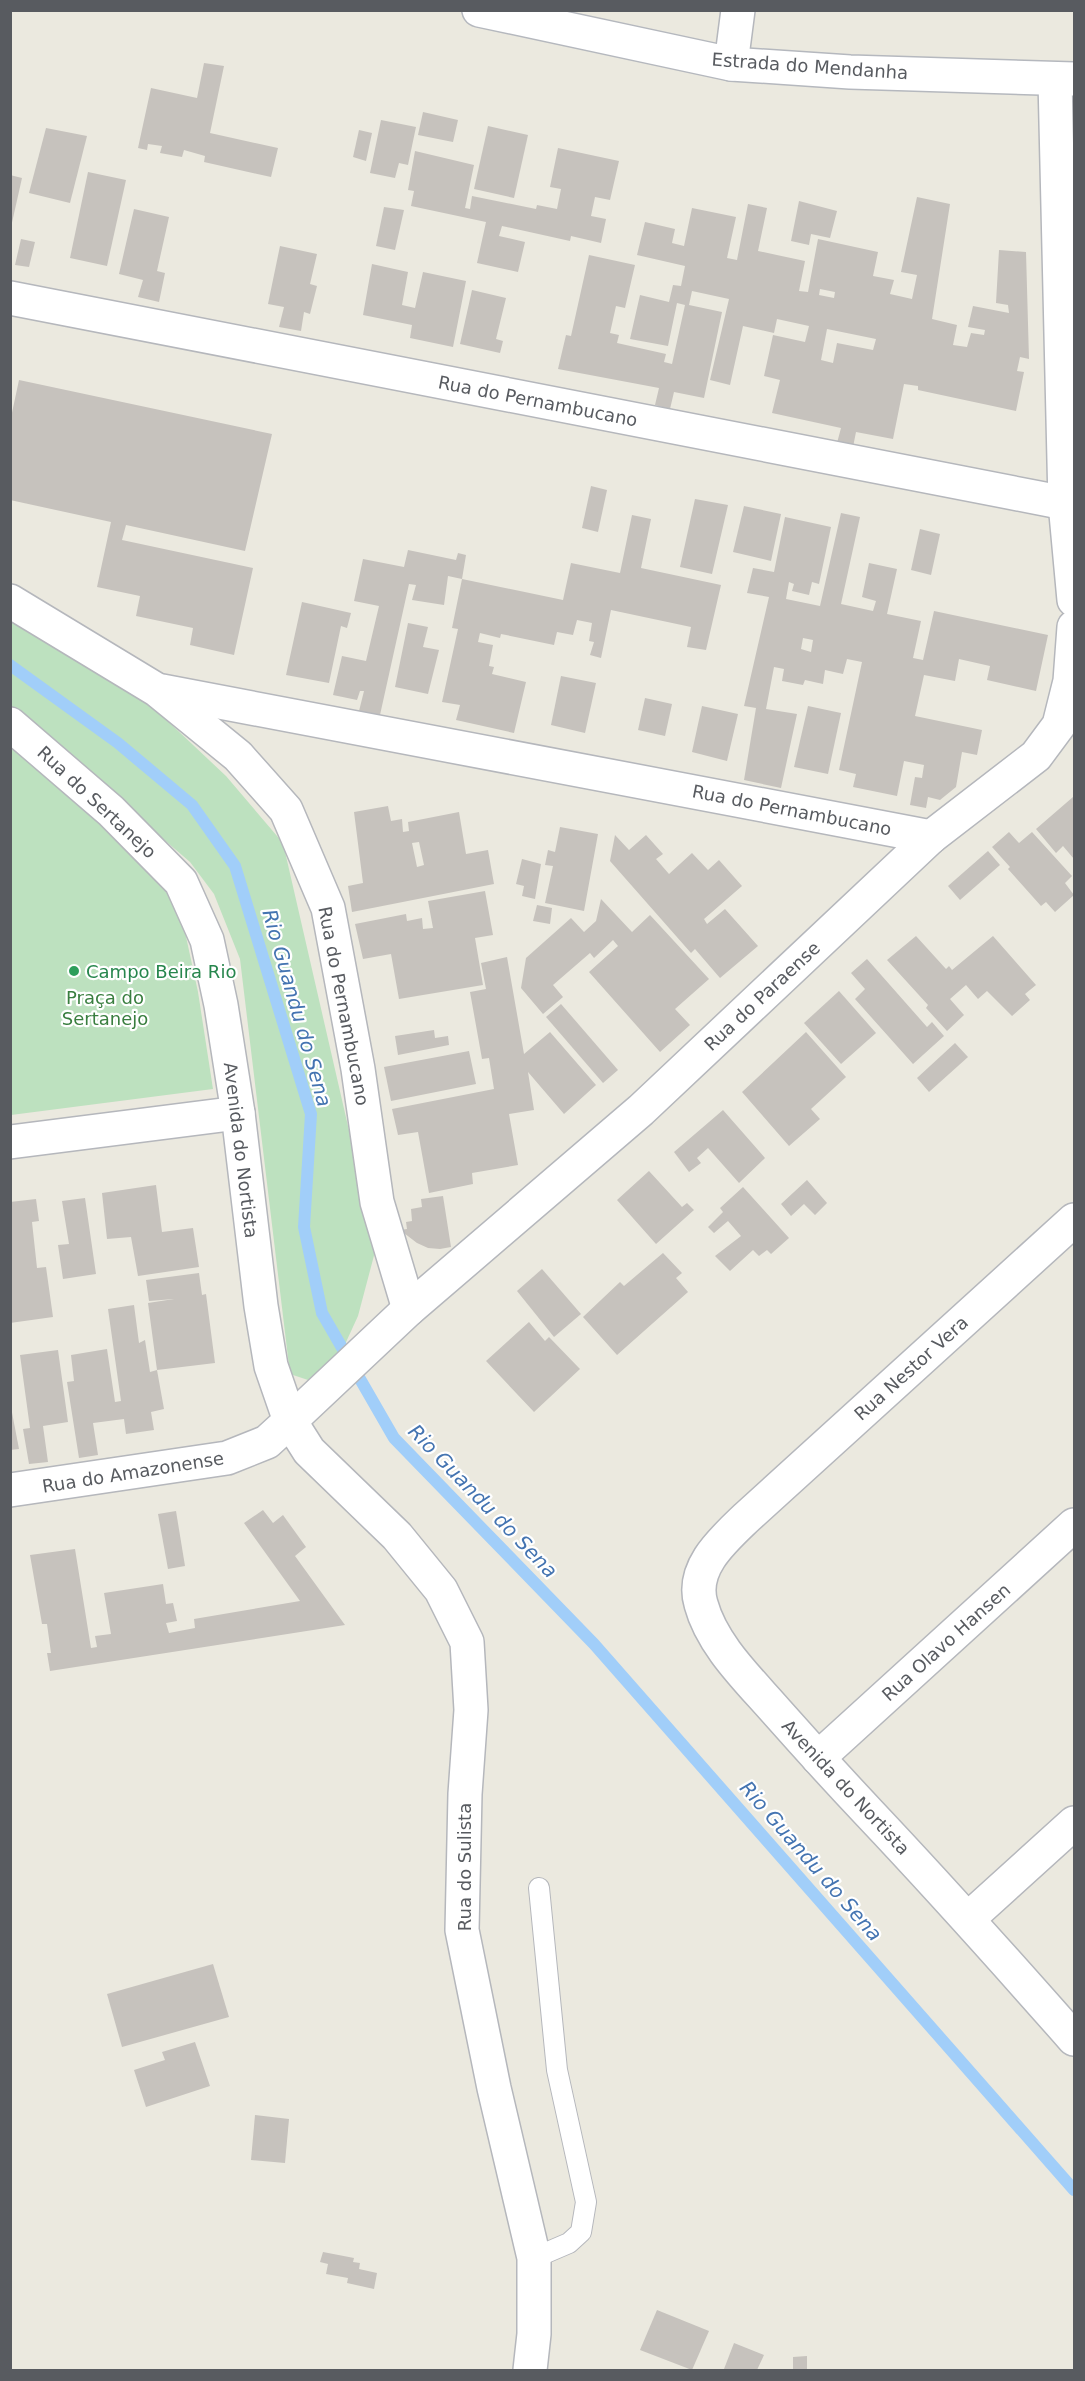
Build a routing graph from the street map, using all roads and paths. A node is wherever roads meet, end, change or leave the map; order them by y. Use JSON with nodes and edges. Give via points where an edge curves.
{"nodes":[{"id":1,"x":479,"y":10,"type":"edge"},
{"id":2,"x":738,"y":10,"type":"edge"},
{"id":3,"x":731,"y":64,"type":"junction"},
{"id":4,"x":1065,"y":80,"type":"edge"},
{"id":5,"x":10,"y":298,"type":"edge"},
{"id":6,"x":1065,"y":503,"type":"junction"},
{"id":7,"x":1074,"y":600,"type":"edge"},
{"id":8,"x":10,"y":601,"type":"edge"},
{"id":9,"x":1074,"y":627,"type":"edge"},
{"id":10,"x":157,"y":690,"type":"junction"},
{"id":11,"x":10,"y":724,"type":"edge"},
{"id":12,"x":931,"y":837,"type":"junction"},
{"id":13,"x":181,"y":882,"type":"joint"},
{"id":14,"x":238,"y":1113,"type":"junction"},
{"id":15,"x":10,"y":1142,"type":"edge"},
{"id":16,"x":1074,"y":1220,"type":"edge"},
{"id":17,"x":410,"y":1309,"type":"junction"},
{"id":18,"x":386,"y":1331,"type":"joint"},
{"id":19,"x":299,"y":1412,"type":"junction"},
{"id":20,"x":10,"y":1490,"type":"edge"},
{"id":21,"x":747,"y":1517,"type":"joint"},
{"id":22,"x":1074,"y":1525,"type":"edge"},
{"id":23,"x":818,"y":1758,"type":"junction"},
{"id":24,"x":1074,"y":1823,"type":"edge"},
{"id":25,"x":539,"y":1888,"type":"dead end"},
{"id":26,"x":968,"y":1919,"type":"junction"},
{"id":27,"x":1074,"y":2039,"type":"edge"},
{"id":28,"x":534,"y":2258,"type":"junction"},
{"id":29,"x":530,"y":2370,"type":"edge"}],
"edges":[{"from":1,"to":3,"type":"street","name":"Estrada do Mendanha"},
{"from":2,"to":3,"type":"street"},
{"from":3,"to":4,"type":"street","name":"Estrada do Mendanha"},
{"from":4,"to":6,"type":"street"},
{"from":5,"to":6,"type":"street","name":"Rua do Pernambucano"},
{"from":6,"to":7,"type":"street"},
{"from":8,"to":10,"type":"street","name":"Rua do Pernambucano"},
{"from":9,"to":12,"type":"street","name":"Rua do Paraense","via":[[1071,681],[1059,725],[1036,756]]},
{"from":10,"to":12,"type":"street","name":"Rua do Pernambucano"},
{"from":10,"to":17,"type":"street","name":"Rua do Pernambucano","via":[[238,756],[286,810],[328,908],[358,1069],[377,1202]]},
{"from":11,"to":13,"type":"street","name":"Rua do Sertanejo","via":[[111,811]]},
{"from":12,"to":17,"type":"street","name":"Rua do Paraense","via":[[641,1110]]},
{"from":13,"to":14,"type":"street","name":"Avenida do Nortista","via":[[207,940]]},
{"from":14,"to":15,"type":"street"},
{"from":14,"to":19,"type":"street","name":"Avenida do Nortista","via":[[271,1366]]},
{"from":16,"to":21,"type":"street","name":"Rua Nestor Vera"},
{"from":17,"to":18,"type":"street","name":"Rua do Paraense"},
{"from":18,"to":19,"type":"street","name":"Rua do Amazonense"},
{"from":19,"to":20,"type":"street","name":"Rua do Amazonense","via":[[267,1442],[227,1458]]},
{"from":19,"to":28,"type":"street","name":"Rua do Sulista","via":[[309,1451],[397,1536],[441,1590],[467,1642],[471,1710],[462,1930]]},
{"from":21,"to":23,"type":"street","name":"Avenida do Nortista","via":[[717,1546],[704,1567],[699,1584],[700,1603],[712,1634]]},
{"from":22,"to":23,"type":"street","name":"Rua Olavo Hansen"},
{"from":23,"to":26,"type":"street","name":"Avenida do Nortista"},
{"from":24,"to":26,"type":"street"},
{"from":25,"to":28,"type":"lane","via":[[557,2070],[586,2202],[582,2232],[570,2243]]},
{"from":26,"to":27,"type":"street","name":"Avenida do Nortista"},
{"from":28,"to":29,"type":"street","name":"Rua do Sulista"}]}
